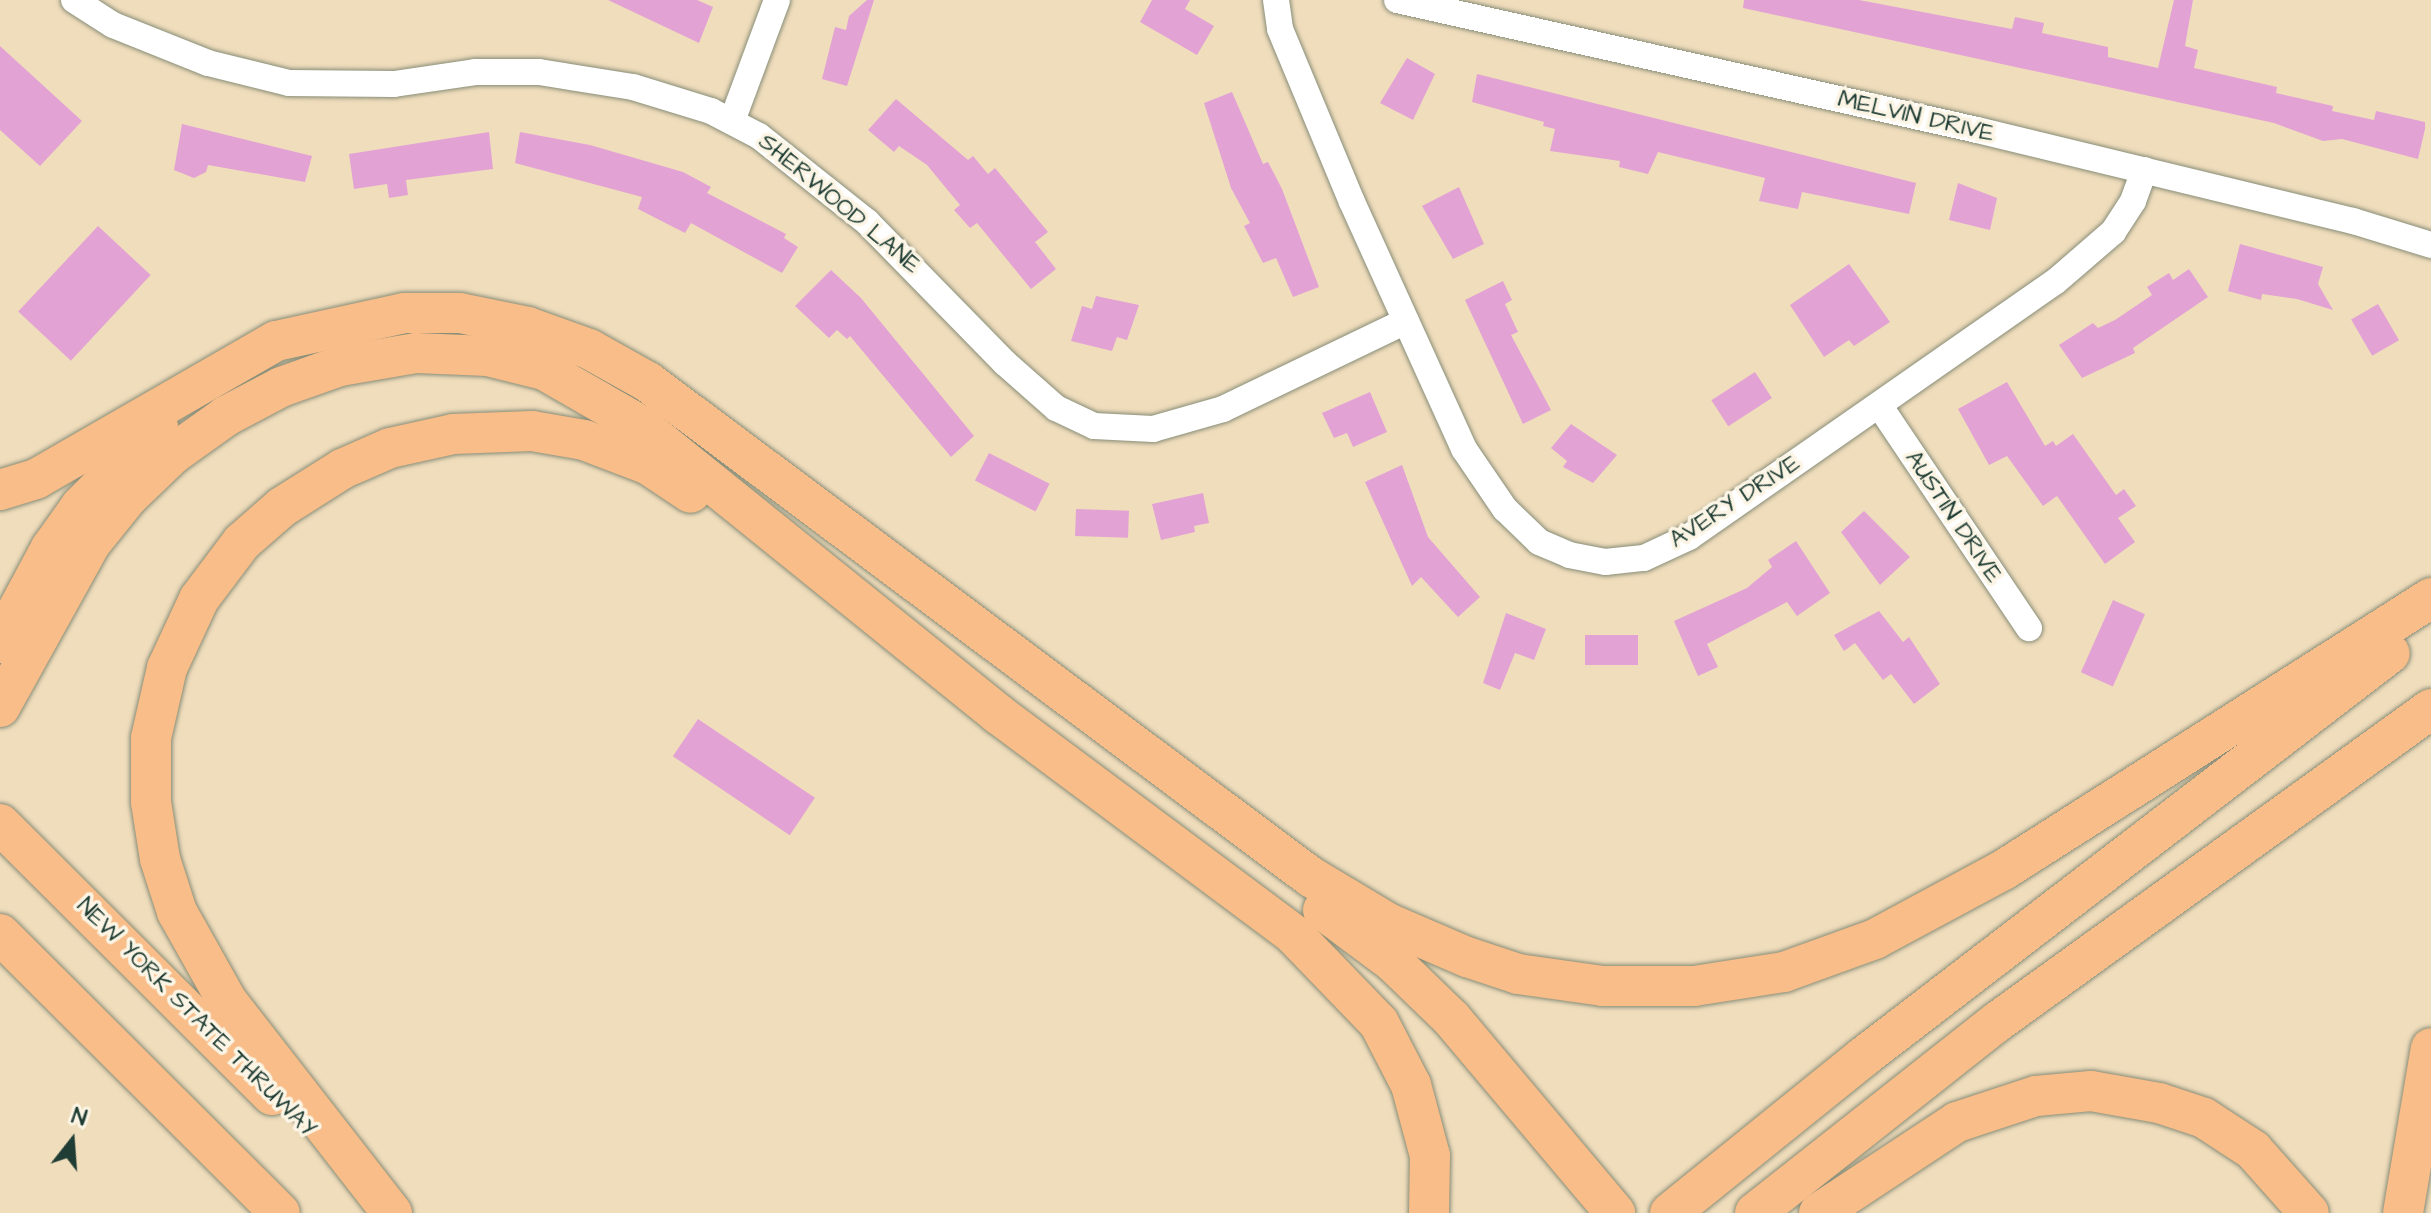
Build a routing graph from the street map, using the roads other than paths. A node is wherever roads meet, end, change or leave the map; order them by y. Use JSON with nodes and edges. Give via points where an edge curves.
{"nodes":[{"id":1,"x":74,"y":0,"type":"edge"},
{"id":2,"x":777,"y":0,"type":"edge"},
{"id":3,"x":1276,"y":0,"type":"edge"},
{"id":4,"x":1397,"y":0,"type":"edge"},
{"id":5,"x":732,"y":121,"type":"junction"},
{"id":6,"x":2144,"y":170,"type":"junction"},
{"id":7,"x":2431,"y":245,"type":"edge"},
{"id":8,"x":1406,"y":321,"type":"junction"},
{"id":9,"x":227,"y":368,"type":"junction"},
{"id":10,"x":1879,"y":405,"type":"junction"},
{"id":11,"x":0,"y":490,"type":"edge"},
{"id":12,"x":2431,"y":598,"type":"edge"},
{"id":13,"x":869,"y":606,"type":"junction"},
{"id":14,"x":2431,"y":621,"type":"edge"},
{"id":15,"x":2029,"y":628,"type":"dead end"},
{"id":16,"x":0,"y":643,"type":"edge"},
{"id":17,"x":2,"y":702,"type":"edge"},
{"id":18,"x":2431,"y":709,"type":"edge"},
{"id":19,"x":1199,"y":792,"type":"junction"},
{"id":20,"x":0,"y":824,"type":"edge"},
{"id":21,"x":1166,"y":837,"type":"junction"},
{"id":22,"x":0,"y":934,"type":"edge"},
{"id":23,"x":2431,"y":1048,"type":"edge"},
{"id":24,"x":210,"y":1143,"type":"junction"},
{"id":25,"x":1603,"y":1212,"type":"edge"},
{"id":26,"x":263,"y":1213,"type":"edge"},
{"id":27,"x":280,"y":1213,"type":"edge"},
{"id":28,"x":392,"y":1213,"type":"edge"},
{"id":29,"x":1429,"y":1213,"type":"edge"},
{"id":30,"x":1670,"y":1213,"type":"edge"},
{"id":31,"x":1755,"y":1213,"type":"edge"},
{"id":32,"x":1819,"y":1213,"type":"edge"},
{"id":33,"x":2309,"y":1213,"type":"edge"},
{"id":34,"x":2403,"y":1213,"type":"edge"}],
"edges":[{"from":1,"to":5,"type":"street","name":"SHERWOOD LANE","via":[[113,25],[208,63],[289,83],[394,84],[475,72],[539,72],[633,87]]},
{"from":2,"to":5,"type":"street"},
{"from":3,"to":8,"type":"street","name":"AVERY DRIVE","via":[[1280,29]]},
{"from":4,"to":6,"type":"street","name":"MELVIN DRIVE"},
{"from":5,"to":8,"type":"street","name":"SHERWOOD LANE","via":[[759,136],[867,222],[1056,408],[1094,426],[1153,429],[1223,409]]},
{"from":6,"to":7,"type":"street","name":"MELVIN DRIVE"},
{"from":6,"to":10,"type":"street","name":"AVERY DRIVE","via":[[2133,201],[2113,232],[2055,282]]},
{"from":8,"to":10,"type":"street","name":"AVERY DRIVE","via":[[1464,449],[1505,509],[1539,542],[1605,562],[1644,558],[1689,537]]},
{"from":9,"to":11,"type":"highway","via":[[36,479]]},
{"from":9,"to":16,"type":"highway","via":[[137,446],[81,506],[51,548]]},
{"from":9,"to":19,"type":"highway","via":[[276,341],[404,313],[460,313],[528,327],[589,349],[648,382]]},
{"from":10,"to":15,"type":"street","name":"AUSTIN DRIVE"},
{"from":12,"to":19,"type":"highway","via":[[2005,869],[1875,939],[1784,972],[1694,986],[1603,986],[1518,974],[1388,923],[1311,877]]},
{"from":13,"to":17,"type":"highway","via":[[640,425],[596,397],[544,370],[488,356],[416,353],[340,366],[281,387],[226,416],[173,454],[91,543]]},
{"from":13,"to":21,"type":"highway","via":[[998,714]]},
{"from":13,"to":28,"type":"highway","via":[[649,465],[584,440],[532,431],[453,434],[390,448],[342,469],[282,507],[242,542],[199,599],[167,668],[151,738],[151,802],[160,859],[177,912],[227,1001]]},
{"from":14,"to":30,"type":"highway","via":[[1862,1058]]},
{"from":18,"to":31,"type":"highway","via":[[1997,1022]]},
{"from":19,"to":25,"type":"highway","via":[[1279,877],[1393,962],[1451,1018]]},
{"from":20,"to":28,"type":"highway","name":"NEW YORK STATE THRUWAY"},
{"from":21,"to":25,"type":"highway","via":[[1338,954],[1419,1022]]},
{"from":21,"to":29,"type":"highway","via":[[1294,935],[1379,1023],[1422,1118],[1430,1156]]},
{"from":22,"to":24,"type":"highway"},
{"from":23,"to":34,"type":"highway"},
{"from":24,"to":26,"type":"highway"},
{"from":24,"to":27,"type":"highway"},
{"from":32,"to":33,"type":"highway","via":[[1957,1122],[2036,1096],[2091,1091],[2159,1103],[2204,1118],[2253,1150]]}]}
